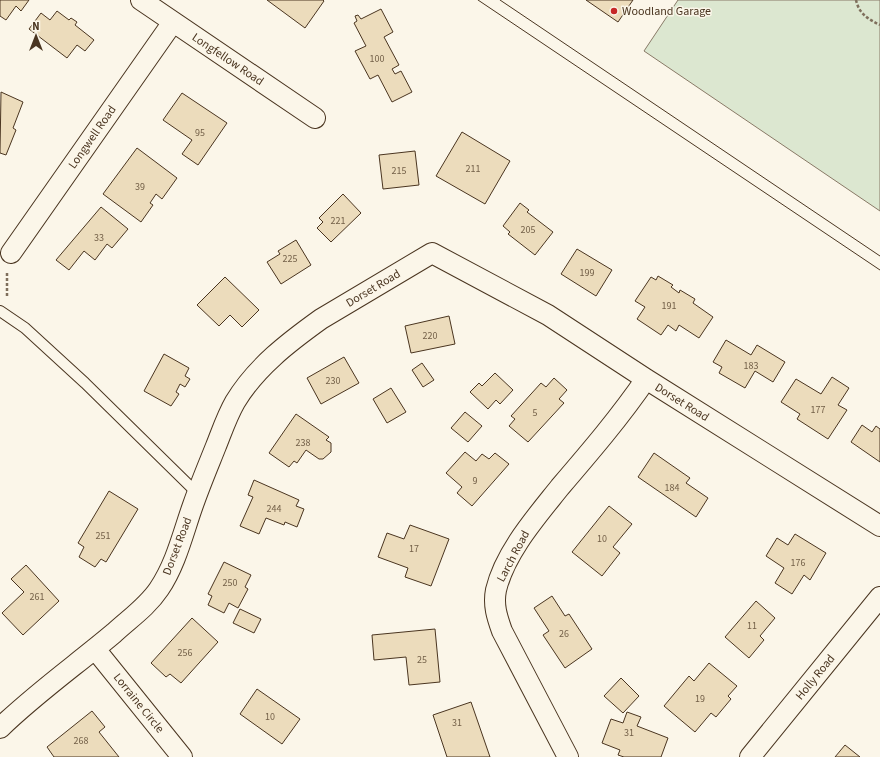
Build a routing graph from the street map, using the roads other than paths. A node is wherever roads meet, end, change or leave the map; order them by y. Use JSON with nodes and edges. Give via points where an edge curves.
{"nodes":[{"id":1,"x":141,"y":0,"type":"edge"},
{"id":2,"x":173,"y":22,"type":"junction"},
{"id":3,"x":315,"y":118,"type":"dead end"},
{"id":4,"x":11,"y":253,"type":"road end"},
{"id":5,"x":0,"y":311,"type":"edge"},
{"id":6,"x":646,"y":379,"type":"junction"},
{"id":7,"x":197,"y":493,"type":"junction"},
{"id":8,"x":880,"y":526,"type":"edge"},
{"id":9,"x":880,"y":597,"type":"edge"},
{"id":10,"x":95,"y":649,"type":"junction"},
{"id":11,"x":0,"y":728,"type":"edge"},
{"id":12,"x":182,"y":757,"type":"edge"},
{"id":13,"x":568,"y":757,"type":"edge"},
{"id":14,"x":750,"y":757,"type":"edge"}],
"edges":[{"from":1,"to":2,"type":"street","name":"Longfellow Road"},
{"from":2,"to":3,"type":"street","name":"Longfellow Road"},
{"from":2,"to":4,"type":"street","name":"Longwell Road"},
{"from":5,"to":7,"type":"lane","via":[[25,328],[85,383]]},
{"from":6,"to":7,"type":"street","name":"Dorset Road","via":[[548,315],[432,253],[321,319],[266,363],[233,406]]},
{"from":6,"to":8,"type":"street","name":"Dorset Road"},
{"from":6,"to":13,"type":"street","name":"Larch Road","via":[[621,414],[533,520],[514,548],[496,590],[495,610],[502,631]]},
{"from":7,"to":10,"type":"street","name":"Dorset Road","via":[[172,563],[159,590]]},
{"from":9,"to":14,"type":"street","name":"Holly Road"},
{"from":10,"to":11,"type":"street","name":"Dorset Road"},
{"from":10,"to":12,"type":"street","name":"Lorraine Circle"}]}
